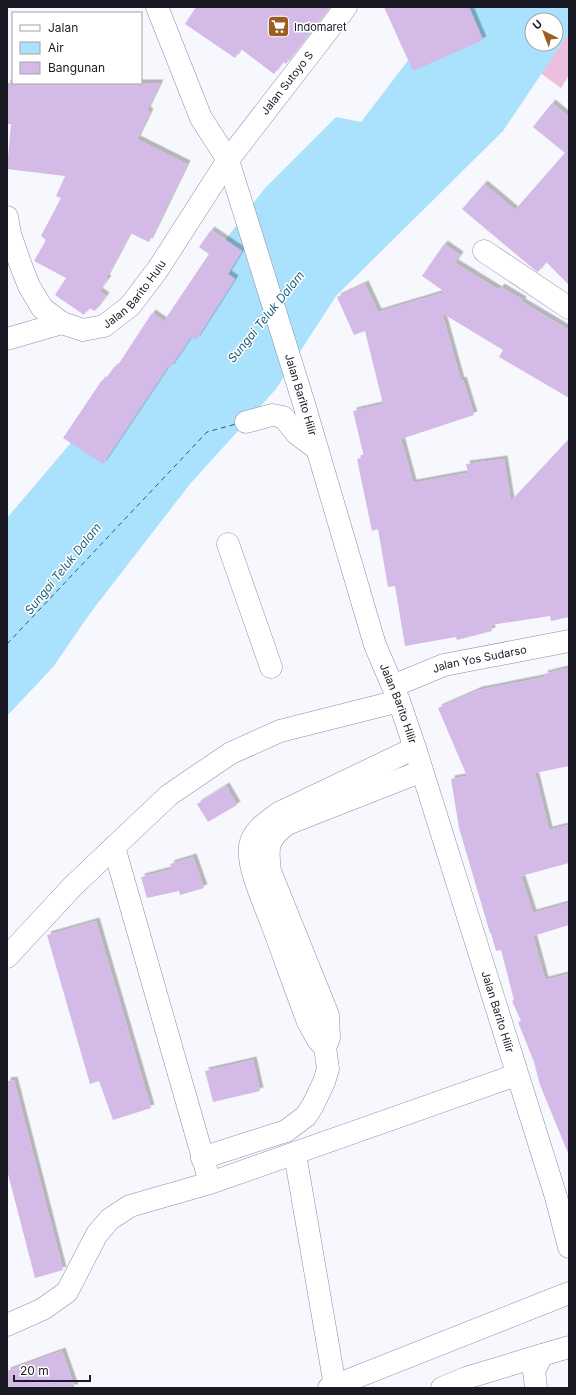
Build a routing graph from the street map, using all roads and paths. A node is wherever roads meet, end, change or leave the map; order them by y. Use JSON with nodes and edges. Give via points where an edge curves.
{"nodes":[{"id":1,"x":157,"y":7,"type":"edge"},
{"id":2,"x":346,"y":7,"type":"edge"},
{"id":3,"x":228,"y":160,"type":"junction"},
{"id":4,"x":7,"y":216,"type":"edge"},
{"id":5,"x":484,"y":251,"type":"dead end"},
{"id":6,"x":569,"y":308,"type":"edge"},
{"id":7,"x":62,"y":323,"type":"junction"},
{"id":8,"x":7,"y":339,"type":"edge"},
{"id":9,"x":246,"y":422,"type":"dead end"},
{"id":10,"x":317,"y":450,"type":"junction"},
{"id":11,"x":228,"y":544,"type":"dead end"},
{"id":12,"x":569,"y":641,"type":"edge"},
{"id":13,"x":271,"y":667,"type":"dead end"},
{"id":14,"x":396,"y":693,"type":"junction"},
{"id":15,"x":415,"y":748,"type":"junction"},
{"id":16,"x":422,"y":771,"type":"junction"},
{"id":17,"x":114,"y":847,"type":"junction"},
{"id":18,"x":258,"y":848,"type":"junction"},
{"id":19,"x":7,"y":957,"type":"edge"},
{"id":20,"x":516,"y":1075,"type":"junction"},
{"id":21,"x":295,"y":1154,"type":"junction"},
{"id":22,"x":202,"y":1158,"type":"junction"},
{"id":23,"x":210,"y":1183,"type":"junction"},
{"id":24,"x":569,"y":1247,"type":"edge"},
{"id":25,"x":569,"y":1293,"type":"edge"},
{"id":26,"x":7,"y":1325,"type":"edge"},
{"id":27,"x":569,"y":1347,"type":"edge"},
{"id":28,"x":542,"y":1355,"type":"junction"},
{"id":29,"x":332,"y":1387,"type":"edge"},
{"id":30,"x":442,"y":1388,"type":"edge"},
{"id":31,"x":536,"y":1388,"type":"edge"}],
"edges":[{"from":1,"to":3,"type":"main road","name":"Jalan Barito Hilir","via":[[201,118]]},
{"from":2,"to":3,"type":"main road","name":"Jalan Sutoyo S"},
{"from":3,"to":7,"type":"main road","name":"Jalan Barito Hulu","via":[[158,270],[130,306],[104,326],[83,330]]},
{"from":3,"to":10,"type":"main road","name":"Jalan Barito Hilir"},
{"from":4,"to":7,"type":"main road","name":"Jalan Barito Hulu","via":[[10,234],[29,286],[42,308]]},
{"from":5,"to":6,"type":"main road"},
{"from":7,"to":8,"type":"main road"},
{"from":9,"to":10,"type":"main road","via":[[272,415],[283,417],[297,434]]},
{"from":10,"to":14,"type":"main road","name":"Jalan Barito Hilir","via":[[375,645]]},
{"from":11,"to":13,"type":"main road"},
{"from":12,"to":14,"type":"main road","name":"Jalan Yos Sudarso","via":[[444,665]]},
{"from":14,"to":15,"type":"main road","name":"Jalan Barito Hilir"},
{"from":14,"to":17,"type":"main road","name":"Jalan Yos Sudarso","via":[[280,731],[231,753],[169,795]]},
{"from":15,"to":16,"type":"main road","name":"Jalan Barito Hilir"},
{"from":15,"to":18,"type":"main road","via":[[279,813],[265,823],[254,836]]},
{"from":16,"to":18,"type":"main road","via":[[287,824]]},
{"from":16,"to":20,"type":"main road","name":"Jalan Barito Hilir"},
{"from":17,"to":19,"type":"main road","name":"Jalan Yos Sudarso","via":[[72,886]]},
{"from":17,"to":22,"type":"main road"},
{"from":18,"to":22,"type":"main road","via":[[270,871],[328,1015],[329,1038],[325,1047],[328,1070],[306,1116],[286,1131]]},
{"from":20,"to":21,"type":"main road"},
{"from":20,"to":24,"type":"main road","name":"Jalan Barito Hilir","via":[[556,1197]]},
{"from":21,"to":23,"type":"main road"},
{"from":21,"to":29,"type":"main road"},
{"from":22,"to":23,"type":"main road"},
{"from":23,"to":26,"type":"main road","via":[[130,1206],[110,1219],[97,1234],[68,1292],[43,1309]]},
{"from":25,"to":29,"type":"main road"},
{"from":27,"to":28,"type":"main road"},
{"from":28,"to":30,"type":"main road"},
{"from":28,"to":31,"type":"main road","via":[[534,1371]]}]}
